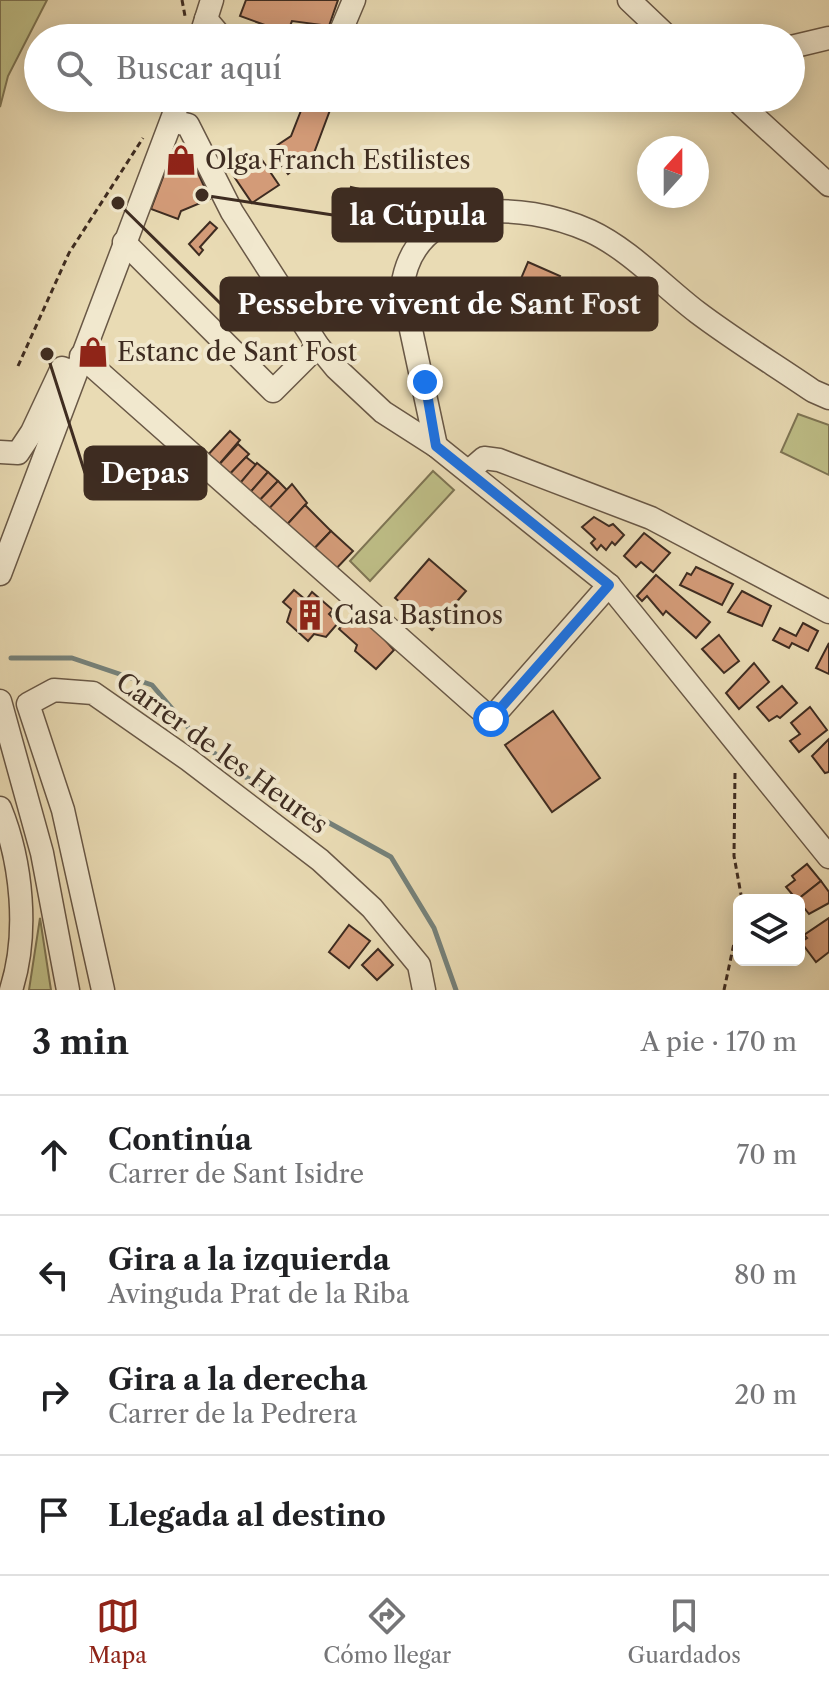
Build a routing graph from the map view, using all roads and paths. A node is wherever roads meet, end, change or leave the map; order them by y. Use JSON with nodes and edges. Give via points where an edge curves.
{"nodes":[{"id":1,"x":354,"y":0,"type":"edge"},
{"id":2,"x":629,"y":0,"type":"edge"},
{"id":3,"x":344,"y":24,"type":"edge"},
{"id":4,"x":654,"y":24,"type":"edge"},
{"id":5,"x":829,"y":38,"type":"edge"},
{"id":6,"x":805,"y":44,"type":"edge"},
{"id":7,"x":175,"y":112,"type":"edge"},
{"id":8,"x":749,"y":112,"type":"edge"},
{"id":9,"x":172,"y":121,"type":"junction"},
{"id":10,"x":143,"y":138,"type":"dead end"},
{"id":11,"x":829,"y":185,"type":"edge"},
{"id":12,"x":124,"y":242,"type":"junction"},
{"id":13,"x":318,"y":346,"type":"junction"},
{"id":14,"x":78,"y":365,"type":"junction"},
{"id":15,"x":18,"y":366,"type":"dead end"},
{"id":16,"x":829,"y":398,"type":"edge"},
{"id":17,"x":436,"y":446,"type":"junction"},
{"id":18,"x":0,"y":452,"type":"edge"},
{"id":19,"x":469,"y":471,"type":"junction"},
{"id":20,"x":0,"y":574,"type":"edge"},
{"id":21,"x":609,"y":585,"type":"junction"},
{"id":22,"x":829,"y":612,"type":"edge"},
{"id":23,"x":2,"y":716,"type":"edge"},
{"id":24,"x":743,"y":750,"type":"junction"},
{"id":25,"x":0,"y":808,"type":"edge"},
{"id":26,"x":820,"y":840,"type":"edge"},
{"id":27,"x":829,"y":857,"type":"edge"},
{"id":28,"x":741,"y":894,"type":"edge"},
{"id":29,"x":733,"y":948,"type":"edge"},
{"id":30,"x":67,"y":981,"type":"edge"},
{"id":31,"x":11,"y":990,"type":"edge"},
{"id":32,"x":87,"y":990,"type":"edge"},
{"id":33,"x":103,"y":990,"type":"edge"},
{"id":34,"x":424,"y":990,"type":"edge"},
{"id":35,"x":724,"y":990,"type":"edge"}],
"edges":[{"from":1,"to":3,"type":"street"},
{"from":2,"to":4,"type":"street"},
{"from":5,"to":6,"type":"street"},
{"from":7,"to":9,"type":"street"},
{"from":8,"to":11,"type":"street"},
{"from":9,"to":12,"type":"street"},
{"from":9,"to":13,"type":"street","via":[[188,125],[232,212]]},
{"from":10,"to":15,"type":"path","via":[[69,253]]},
{"from":12,"to":13,"type":"street","via":[[273,391]]},
{"from":12,"to":14,"type":"street"},
{"from":13,"to":17,"type":"street","via":[[372,402]]},
{"from":14,"to":18,"type":"street","via":[[62,368],[18,453]]},
{"from":14,"to":20,"type":"street"},
{"from":14,"to":21,"type":"street","via":[[491,719]]},
{"from":16,"to":17,"type":"street","via":[[699,314],[592,232],[544,217],[471,214],[434,226],[405,268],[402,288]]},
{"from":17,"to":19,"type":"street"},
{"from":19,"to":21,"type":"street"},
{"from":19,"to":22,"type":"street","via":[[484,458],[499,460],[612,501]]},
{"from":21,"to":24,"type":"street"},
{"from":23,"to":30,"type":"street","via":[[42,853]]},
{"from":24,"to":26,"type":"street"},
{"from":24,"to":28,"type":"path","via":[[732,780]]},
{"from":25,"to":31,"type":"street","via":[[19,898]]},
{"from":26,"to":27,"type":"street"},
{"from":29,"to":35,"type":"path"},
{"from":30,"to":32,"type":"street"},
{"from":33,"to":34,"type":"street","name":"Carrer de les Heures","via":[[63,810],[28,704],[54,690],[93,693],[320,860],[372,908],[419,965]]}]}
